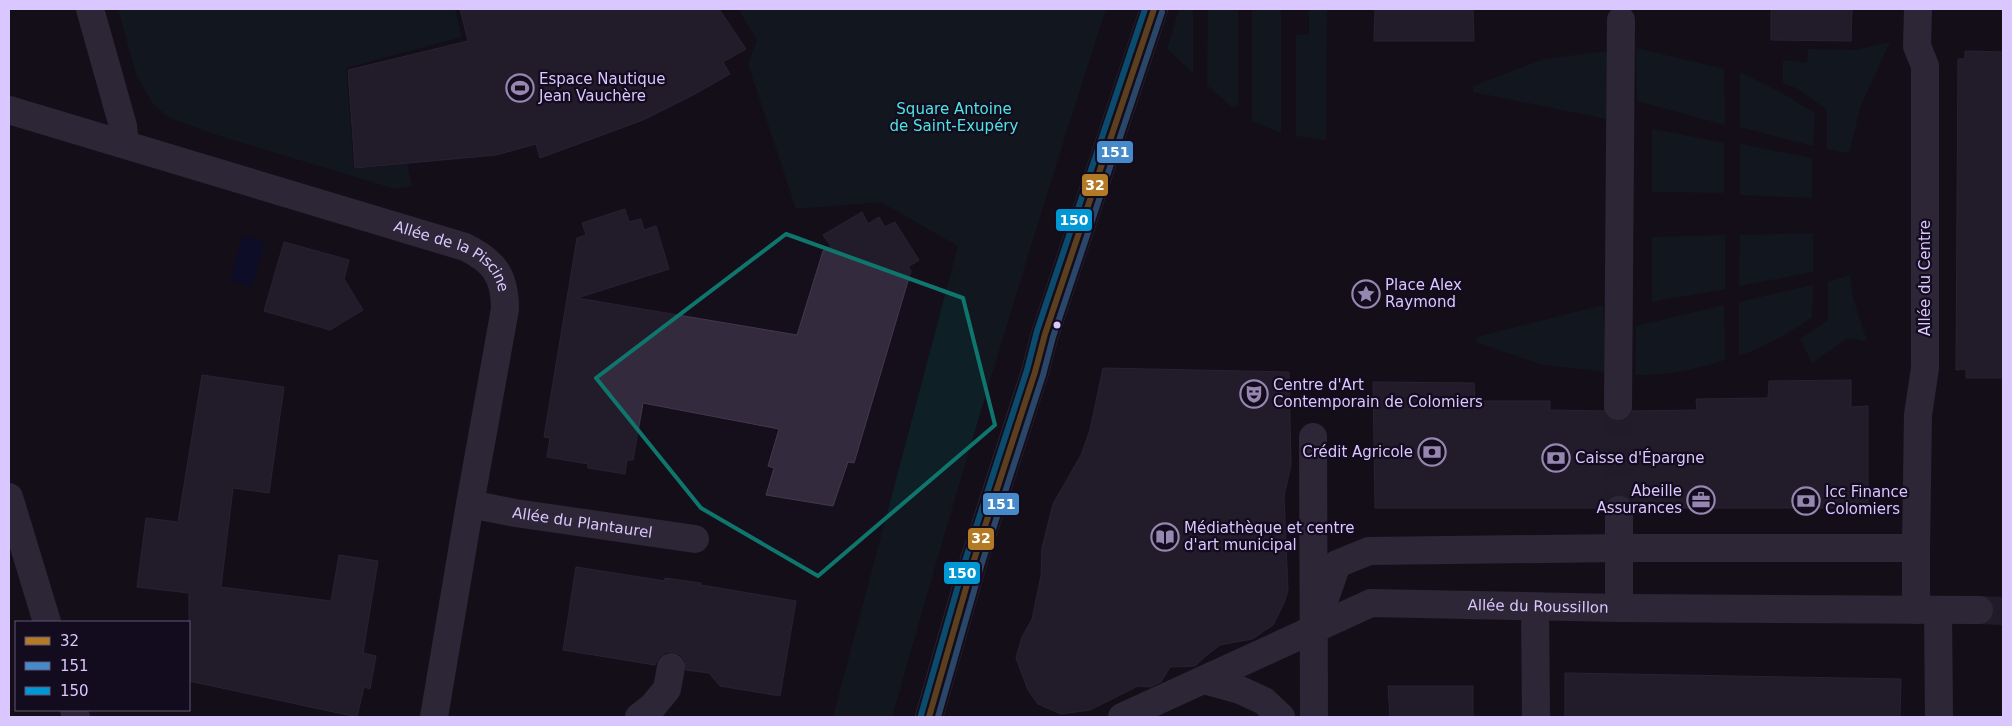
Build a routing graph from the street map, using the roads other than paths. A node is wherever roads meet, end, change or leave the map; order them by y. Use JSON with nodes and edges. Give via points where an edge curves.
{"nodes":[{"id":1,"x":90,"y":9,"type":"edge"},
{"id":2,"x":1154,"y":9,"type":"edge"},
{"id":3,"x":1918,"y":9,"type":"edge"},
{"id":4,"x":1621,"y":20,"type":"dead end"},
{"id":5,"x":9,"y":110,"type":"edge"},
{"id":6,"x":125,"y":144,"type":"junction"},
{"id":7,"x":1618,"y":406,"type":"tunnel mouth"},
{"id":8,"x":1313,"y":437,"type":"dead end"},
{"id":9,"x":9,"y":497,"type":"edge"},
{"id":10,"x":470,"y":504,"type":"junction"},
{"id":11,"x":1619,"y":510,"type":"tunnel mouth"},
{"id":12,"x":695,"y":539,"type":"dead end"},
{"id":13,"x":1620,"y":548,"type":"junction"},
{"id":14,"x":1916,"y":548,"type":"junction"},
{"id":15,"x":1536,"y":607,"type":"junction"},
{"id":16,"x":1619,"y":608,"type":"junction"},
{"id":17,"x":1927,"y":610,"type":"junction"},
{"id":18,"x":1979,"y":610,"type":"tunnel mouth"},
{"id":19,"x":47,"y":621,"type":"edge"},
{"id":20,"x":1314,"y":630,"type":"junction"},
{"id":21,"x":671,"y":667,"type":"dead end"},
{"id":22,"x":1204,"y":680,"type":"junction"},
{"id":23,"x":434,"y":717,"type":"edge"},
{"id":24,"x":639,"y":717,"type":"edge"},
{"id":25,"x":929,"y":717,"type":"edge"},
{"id":26,"x":1122,"y":717,"type":"edge"},
{"id":27,"x":1280,"y":717,"type":"edge"},
{"id":28,"x":1314,"y":717,"type":"edge"},
{"id":29,"x":1536,"y":717,"type":"edge"},
{"id":30,"x":1939,"y":717,"type":"edge"}],
"edges":[{"from":1,"to":6,"type":"street","via":[[123,126]]},
{"from":2,"to":25,"type":"street","via":[[1045,334]]},
{"from":3,"to":14,"type":"street","name":"Allée du Centre","via":[[1917,46],[1925,66],[1926,197],[1925,368],[1918,415]]},
{"from":4,"to":7,"type":"street"},
{"from":5,"to":6,"type":"street","name":"Allée de la Piscine"},
{"from":6,"to":10,"type":"street","name":"Allée de la Piscine","via":[[465,247],[490,262],[502,284],[505,309]]},
{"from":8,"to":20,"type":"street"},
{"from":9,"to":19,"type":"street"},
{"from":10,"to":12,"type":"street","name":"Allée du Plantaurel"},
{"from":10,"to":23,"type":"street","name":"Allée de la Piscine"},
{"from":11,"to":13,"type":"street"},
{"from":13,"to":14,"type":"street"},
{"from":13,"to":16,"type":"street"},
{"from":13,"to":20,"type":"street","via":[[1369,551],[1337,564]]},
{"from":14,"to":17,"type":"street","name":"Allée du Centre"},
{"from":15,"to":16,"type":"street","name":"Allée du Roussillon"},
{"from":15,"to":20,"type":"street","name":"Allée du Roussillon","via":[[1371,604]]},
{"from":15,"to":29,"type":"street"},
{"from":16,"to":17,"type":"street","name":"Allée du Roussillon"},
{"from":17,"to":18,"type":"street","name":"Allée du Roussillon"},
{"from":17,"to":30,"type":"street","name":"Allée du Centre"},
{"from":20,"to":22,"type":"street","name":"Allée du Roussillon"},
{"from":20,"to":28,"type":"street"},
{"from":21,"to":24,"type":"street","via":[[667,689]]},
{"from":22,"to":26,"type":"street","name":"Allée du Roussillon"},
{"from":22,"to":27,"type":"street","via":[[1256,697]]}]}
